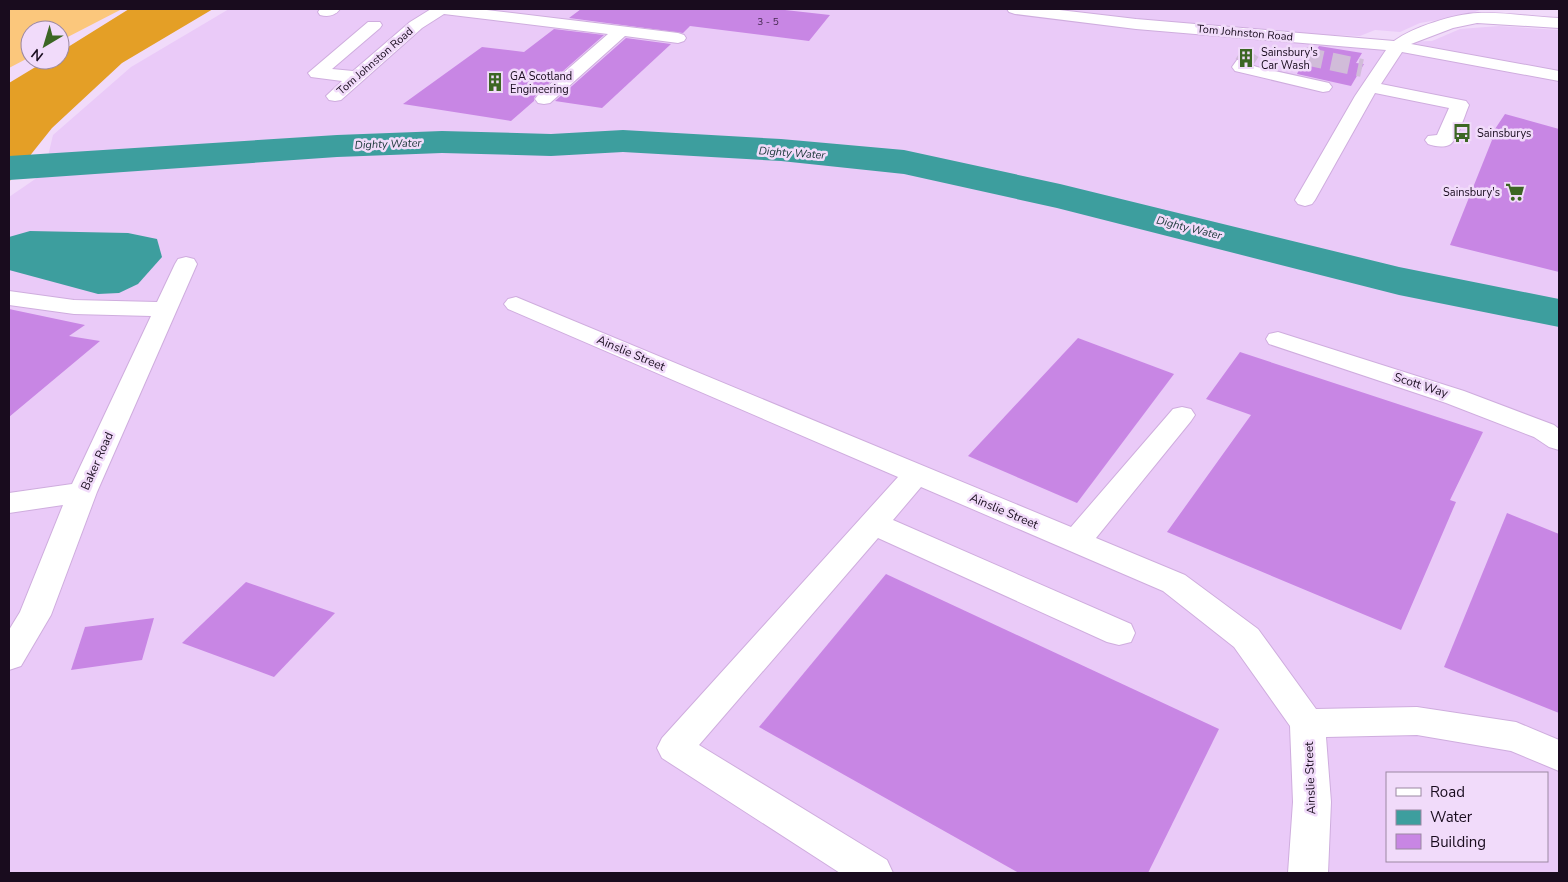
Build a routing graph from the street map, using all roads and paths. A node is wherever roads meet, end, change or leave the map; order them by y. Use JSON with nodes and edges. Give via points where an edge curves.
{"nodes":[{"id":1,"x":441,"y":9,"type":"edge"},
{"id":2,"x":1015,"y":9,"type":"edge"},
{"id":3,"x":1461,"y":9,"type":"edge"},
{"id":4,"x":1477,"y":18,"type":"junction"},
{"id":5,"x":1559,"y":23,"type":"edge"},
{"id":6,"x":374,"y":25,"type":"dead end"},
{"id":7,"x":622,"y":31,"type":"junction"},
{"id":8,"x":678,"y":38,"type":"dead end"},
{"id":9,"x":585,"y":45,"type":"dead end"},
{"id":10,"x":1397,"y":46,"type":"junction"},
{"id":11,"x":604,"y":47,"type":"junction"},
{"id":12,"x":1255,"y":49,"type":"dead end"},
{"id":13,"x":1289,"y":53,"type":"tunnel mouth"},
{"id":14,"x":1243,"y":64,"type":"dead end"},
{"id":15,"x":1362,"y":68,"type":"tunnel mouth"},
{"id":16,"x":1384,"y":68,"type":"junction"},
{"id":17,"x":1559,"y":76,"type":"edge"},
{"id":18,"x":357,"y":77,"type":"junction"},
{"id":19,"x":1344,"y":89,"type":"junction"},
{"id":20,"x":335,"y":96,"type":"dead end"},
{"id":21,"x":544,"y":99,"type":"dead end"},
{"id":22,"x":1435,"y":140,"type":"dead end"},
{"id":23,"x":1305,"y":200,"type":"dead end"},
{"id":24,"x":186,"y":264,"type":"dead end"},
{"id":25,"x":9,"y":298,"type":"edge"},
{"id":26,"x":516,"y":304,"type":"dead end"},
{"id":27,"x":164,"y":309,"type":"junction"},
{"id":28,"x":1278,"y":339,"type":"dead end"},
{"id":29,"x":1182,"y":415,"type":"dead end"},
{"id":30,"x":1559,"y":441,"type":"edge"},
{"id":31,"x":918,"y":474,"type":"junction"},
{"id":32,"x":82,"y":492,"type":"junction"},
{"id":33,"x":9,"y":503,"type":"edge"},
{"id":34,"x":874,"y":524,"type":"junction"},
{"id":35,"x":1076,"y":541,"type":"junction"},
{"id":36,"x":1119,"y":633,"type":"dead end"},
{"id":37,"x":9,"y":657,"type":"edge"},
{"id":38,"x":1308,"y":723,"type":"junction"},
{"id":39,"x":1559,"y":756,"type":"edge"},
{"id":40,"x":873,"y":873,"type":"edge"},
{"id":41,"x":1308,"y":873,"type":"edge"}],
"edges":[{"from":1,"to":7,"type":"street"},
{"from":1,"to":18,"type":"street","name":"Tom Johnston Road","via":[[416,25]]},
{"from":2,"to":10,"type":"street","name":"Tom Johnston Road","via":[[1136,24]]},
{"from":3,"to":4,"type":"street"},
{"from":4,"to":5,"type":"street"},
{"from":4,"to":10,"type":"street","via":[[1410,37]]},
{"from":6,"to":18,"type":"street","via":[[317,73]]},
{"from":7,"to":8,"type":"street"},
{"from":7,"to":11,"type":"street"},
{"from":9,"to":11,"type":"street"},
{"from":10,"to":16,"type":"street"},
{"from":10,"to":17,"type":"street","name":"Tom Johnston Road"},
{"from":11,"to":21,"type":"street"},
{"from":12,"to":13,"type":"street"},
{"from":14,"to":19,"type":"street","via":[[1242,67],[1252,71]]},
{"from":15,"to":16,"type":"street"},
{"from":16,"to":19,"type":"street"},
{"from":18,"to":20,"type":"street","name":"Tom Johnston Road"},
{"from":19,"to":22,"type":"street","via":[[1460,105],[1445,139]]},
{"from":19,"to":23,"type":"street"},
{"from":24,"to":27,"type":"street","name":"Baker Road"},
{"from":25,"to":27,"type":"street","via":[[74,307]]},
{"from":26,"to":31,"type":"street","name":"Ainslie Street"},
{"from":27,"to":32,"type":"street","name":"Baker Road"},
{"from":28,"to":30,"type":"street","name":"Scott Way","via":[[1455,397],[1544,431]]},
{"from":29,"to":35,"type":"street"},
{"from":31,"to":34,"type":"street"},
{"from":31,"to":35,"type":"street","name":"Ainslie Street"},
{"from":32,"to":33,"type":"street"},
{"from":32,"to":37,"type":"street","name":"Baker Road","via":[[35,615]]},
{"from":34,"to":36,"type":"street"},
{"from":34,"to":40,"type":"street","via":[[675,748]]},
{"from":35,"to":38,"type":"street","name":"Ainslie Street","via":[[1174,583],[1246,638]]},
{"from":38,"to":39,"type":"street","via":[[1417,721],[1516,737]]},
{"from":38,"to":41,"type":"street","name":"Ainslie Street","via":[[1312,802]]}]}
